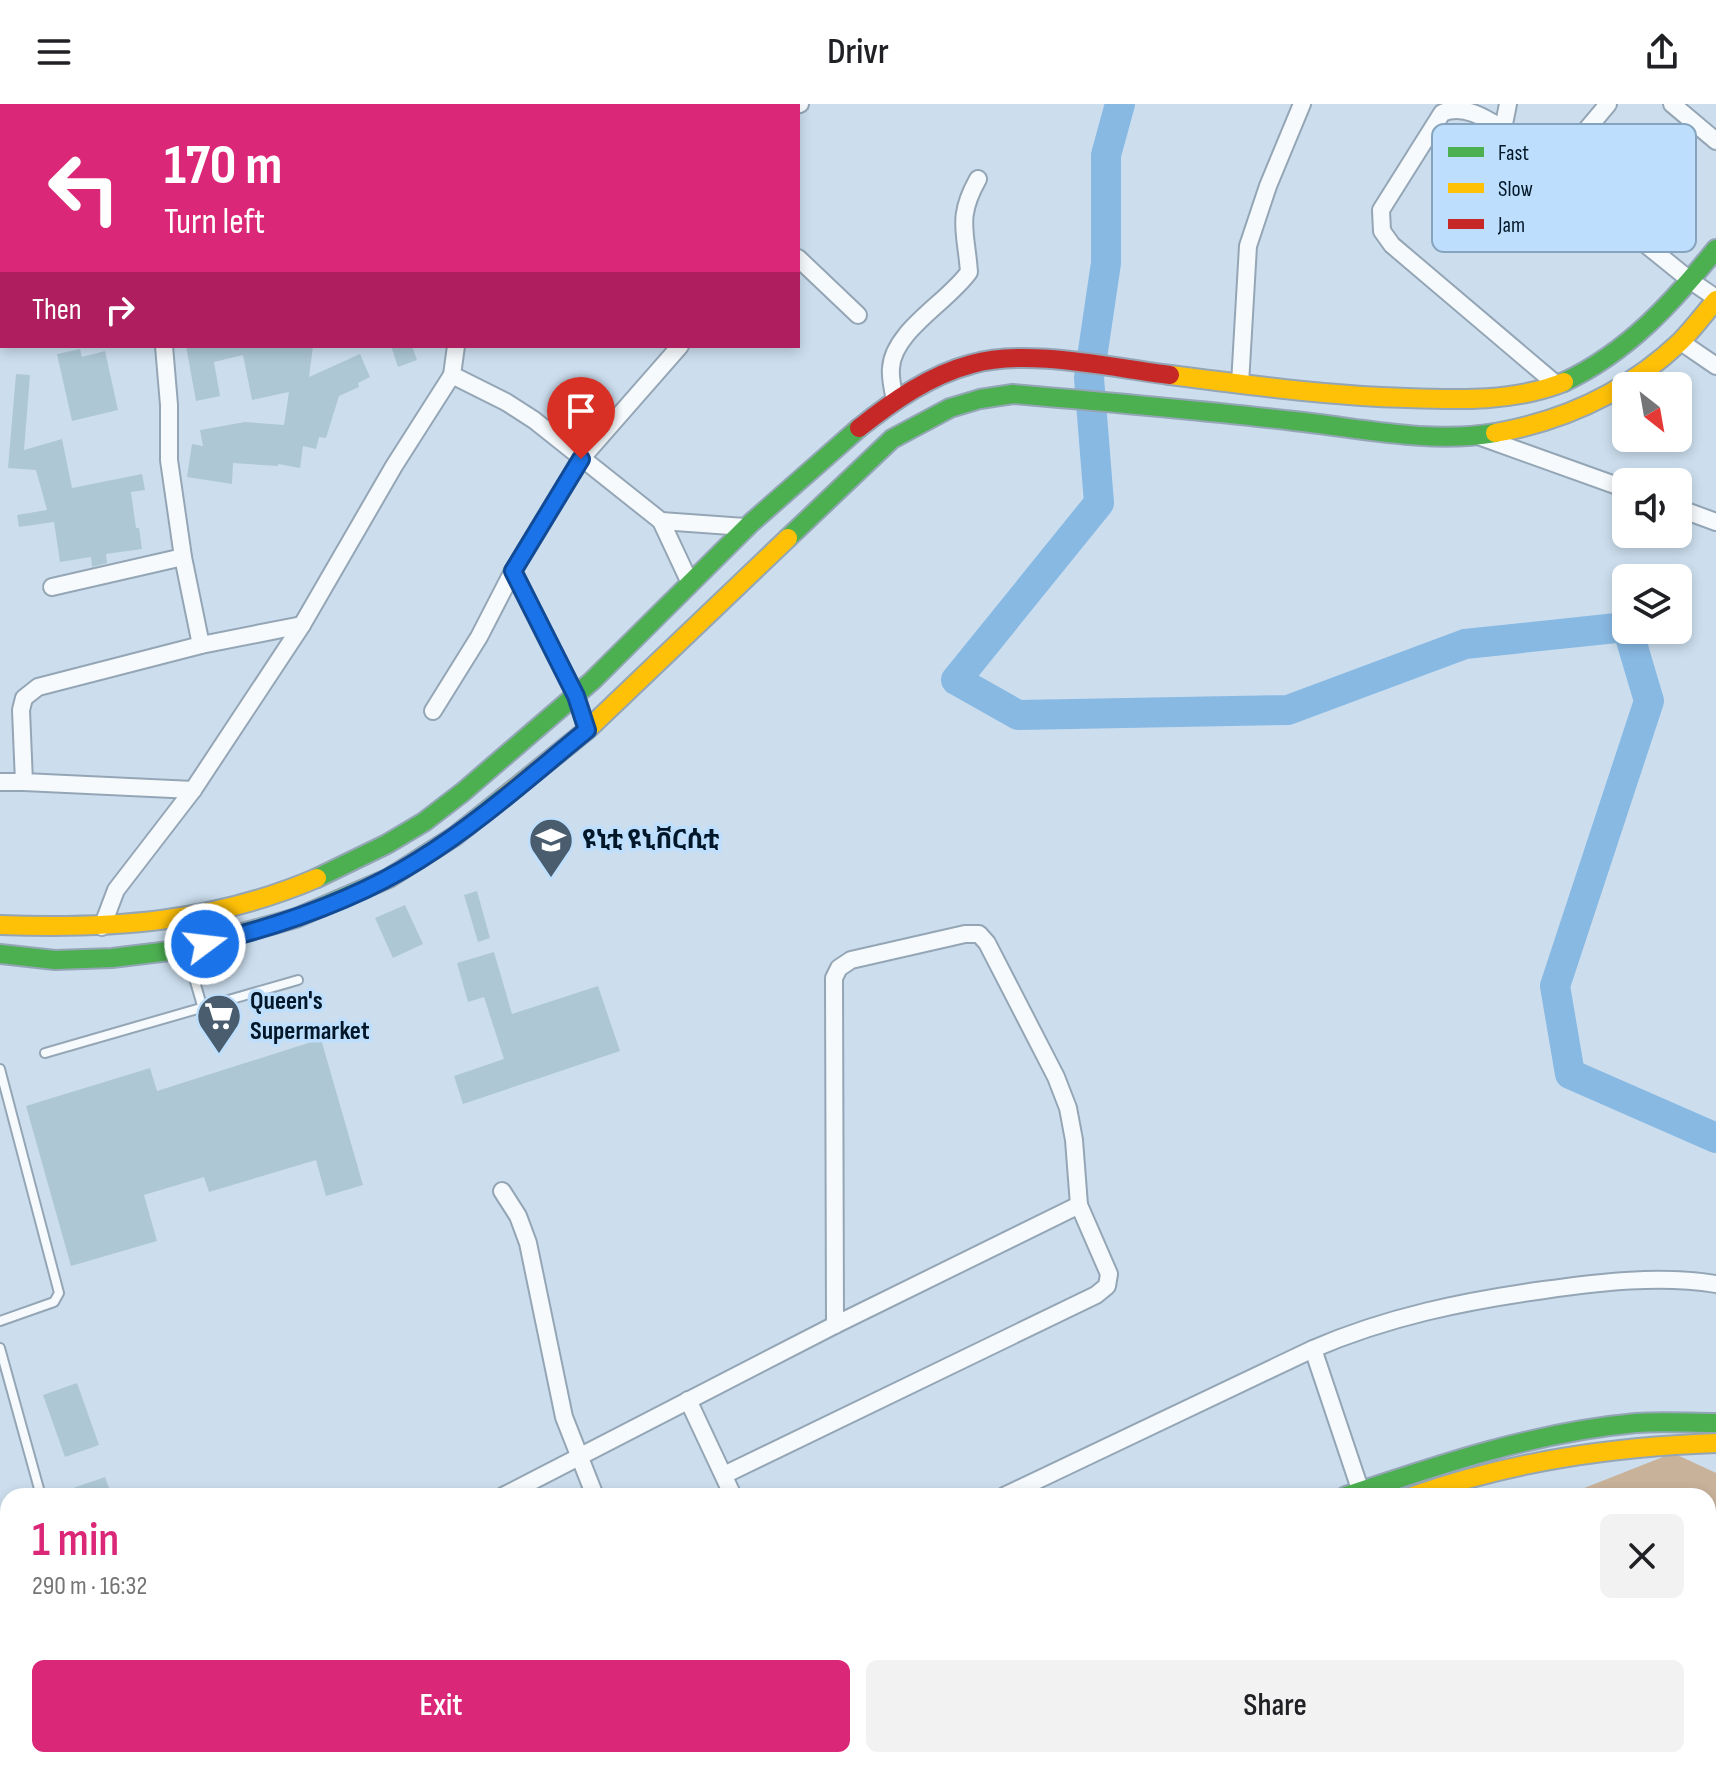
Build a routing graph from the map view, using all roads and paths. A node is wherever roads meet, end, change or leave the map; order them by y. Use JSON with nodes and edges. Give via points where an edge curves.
{"nodes":[{"id":1,"x":1302,"y":104,"type":"edge"},
{"id":2,"x":1508,"y":104,"type":"edge"},
{"id":3,"x":1608,"y":104,"type":"edge"},
{"id":4,"x":1672,"y":104,"type":"edge"},
{"id":5,"x":1435,"y":124,"type":"edge"},
{"id":6,"x":1495,"y":124,"type":"edge"},
{"id":7,"x":1504,"y":124,"type":"edge"},
{"id":8,"x":1591,"y":124,"type":"edge"},
{"id":9,"x":1696,"y":124,"type":"edge"},
{"id":10,"x":1696,"y":124,"type":"edge"},
{"id":11,"x":1432,"y":129,"type":"edge"},
{"id":12,"x":1716,"y":141,"type":"edge"},
{"id":13,"x":978,"y":179,"type":"dead end"},
{"id":14,"x":1716,"y":249,"type":"edge"},
{"id":15,"x":1654,"y":252,"type":"edge"},
{"id":16,"x":800,"y":260,"type":"edge"},
{"id":17,"x":1691,"y":281,"type":"junction"},
{"id":18,"x":1716,"y":299,"type":"edge"},
{"id":19,"x":858,"y":315,"type":"dead end"},
{"id":20,"x":1681,"y":342,"type":"junction"},
{"id":21,"x":164,"y":348,"type":"edge"},
{"id":22,"x":456,"y":348,"type":"edge"},
{"id":23,"x":678,"y":348,"type":"edge"},
{"id":24,"x":1716,"y":366,"type":"edge"},
{"id":25,"x":452,"y":375,"type":"junction"},
{"id":26,"x":1240,"y":384,"type":"junction"},
{"id":27,"x":1557,"y":385,"type":"junction"},
{"id":28,"x":1509,"y":396,"type":"junction"},
{"id":29,"x":895,"y":400,"type":"junction"},
{"id":30,"x":1522,"y":428,"type":"junction"},
{"id":31,"x":1478,"y":436,"type":"junction"},
{"id":32,"x":581,"y":459,"type":"junction"},
{"id":33,"x":1612,"y":484,"type":"edge"},
{"id":34,"x":1692,"y":513,"type":"edge"},
{"id":35,"x":661,"y":521,"type":"junction"},
{"id":36,"x":1716,"y":522,"type":"edge"},
{"id":37,"x":745,"y":527,"type":"junction"},
{"id":38,"x":183,"y":557,"type":"junction"},
{"id":39,"x":513,"y":571,"type":"junction"},
{"id":40,"x":690,"y":583,"type":"junction"},
{"id":41,"x":52,"y":587,"type":"dead end"},
{"id":42,"x":302,"y":625,"type":"junction"},
{"id":43,"x":201,"y":645,"type":"junction"},
{"id":44,"x":576,"y":696,"type":"junction"},
{"id":45,"x":433,"y":711,"type":"dead end"},
{"id":46,"x":587,"y":730,"type":"junction"},
{"id":47,"x":0,"y":782,"type":"edge"},
{"id":48,"x":24,"y":782,"type":"junction"},
{"id":49,"x":193,"y":790,"type":"junction"},
{"id":50,"x":0,"y":925,"type":"edge"},
{"id":51,"x":102,"y":927,"type":"junction"},
{"id":52,"x":186,"y":949,"type":"junction"},
{"id":53,"x":0,"y":954,"type":"edge"},
{"id":54,"x":298,"y":980,"type":"dead end"},
{"id":55,"x":203,"y":1009,"type":"junction"},
{"id":56,"x":45,"y":1053,"type":"dead end"},
{"id":57,"x":0,"y":1069,"type":"edge"},
{"id":58,"x":502,"y":1191,"type":"dead end"},
{"id":59,"x":1079,"y":1205,"type":"junction"},
{"id":60,"x":1716,"y":1284,"type":"edge"},
{"id":61,"x":0,"y":1321,"type":"edge"},
{"id":62,"x":835,"y":1325,"type":"junction"},
{"id":63,"x":0,"y":1348,"type":"edge"},
{"id":64,"x":1313,"y":1349,"type":"junction"},
{"id":65,"x":688,"y":1400,"type":"junction"},
{"id":66,"x":1716,"y":1423,"type":"edge"},
{"id":67,"x":1716,"y":1443,"type":"edge"},
{"id":68,"x":578,"y":1457,"type":"junction"},
{"id":69,"x":724,"y":1475,"type":"junction"},
{"id":70,"x":39,"y":1488,"type":"edge"},
{"id":71,"x":518,"y":1488,"type":"edge"},
{"id":72,"x":592,"y":1488,"type":"edge"},
{"id":73,"x":730,"y":1488,"type":"edge"},
{"id":74,"x":1021,"y":1488,"type":"edge"},
{"id":75,"x":1352,"y":1488,"type":"edge"},
{"id":76,"x":1368,"y":1488,"type":"edge"},
{"id":77,"x":1433,"y":1488,"type":"edge"}],
"edges":[{"from":1,"to":26,"type":"street","via":[[1248,246]]},
{"from":2,"to":7,"type":"street"},
{"from":3,"to":8,"type":"street"},
{"from":4,"to":10,"type":"street"},
{"from":5,"to":6,"type":"street","via":[[1442,113],[1460,105]]},
{"from":9,"to":12,"type":"street"},
{"from":11,"to":27,"type":"street","via":[[1381,210],[1382,231]]},
{"from":13,"to":29,"type":"street","via":[[963,211],[969,272],[898,347],[891,365]]},
{"from":14,"to":17,"type":"main road"},
{"from":15,"to":17,"type":"street"},
{"from":16,"to":19,"type":"street"},
{"from":17,"to":18,"type":"street"},
{"from":17,"to":27,"type":"main road","via":[[1634,338]]},
{"from":18,"to":20,"type":"main road"},
{"from":20,"to":24,"type":"street"},
{"from":20,"to":30,"type":"main road","via":[[1615,391]]},
{"from":21,"to":38,"type":"street","via":[[169,460]]},
{"from":22,"to":25,"type":"street"},
{"from":23,"to":32,"type":"street"},
{"from":25,"to":32,"type":"street","via":[[516,408]]},
{"from":25,"to":42,"type":"street"},
{"from":26,"to":28,"type":"main road","via":[[1381,398]]},
{"from":26,"to":29,"type":"main road","via":[[1024,358],[962,366]]},
{"from":27,"to":28,"type":"main road"},
{"from":28,"to":30,"type":"main road"},
{"from":29,"to":37,"type":"main road"},
{"from":30,"to":31,"type":"main road"},
{"from":31,"to":33,"type":"street"},
{"from":31,"to":46,"type":"main road","via":[[1407,436],[1013,394],[984,396],[942,409],[892,439]]},
{"from":32,"to":35,"type":"street"},
{"from":32,"to":39,"type":"street"},
{"from":34,"to":36,"type":"street"},
{"from":35,"to":37,"type":"street"},
{"from":35,"to":40,"type":"street"},
{"from":37,"to":40,"type":"main road"},
{"from":38,"to":41,"type":"street"},
{"from":38,"to":43,"type":"street"},
{"from":39,"to":44,"type":"street"},
{"from":39,"to":45,"type":"street"},
{"from":40,"to":44,"type":"main road"},
{"from":42,"to":43,"type":"street"},
{"from":42,"to":49,"type":"street"},
{"from":43,"to":48,"type":"street","via":[[38,687],[24,698],[21,710]]},
{"from":44,"to":46,"type":"street"},
{"from":44,"to":51,"type":"main road","via":[[426,821],[334,871],[240,904]]},
{"from":46,"to":52,"type":"main road","via":[[455,836],[389,878],[296,918]]},
{"from":47,"to":48,"type":"street"},
{"from":48,"to":49,"type":"street"},
{"from":49,"to":51,"type":"street","via":[[116,890]]},
{"from":50,"to":51,"type":"main road"},
{"from":52,"to":53,"type":"main road","via":[[55,960]]},
{"from":52,"to":55,"type":"lane"},
{"from":54,"to":55,"type":"lane"},
{"from":55,"to":56,"type":"lane"},
{"from":57,"to":61,"type":"lane","via":[[59,1293],[54,1302]]},
{"from":58,"to":68,"type":"street","via":[[528,1243],[564,1417]]},
{"from":59,"to":62,"type":"street"},
{"from":59,"to":62,"type":"street","via":[[1068,1108],[979,934],[851,960],[834,978]]},
{"from":59,"to":69,"type":"street","via":[[1109,1274],[1107,1286],[1096,1295]]},
{"from":60,"to":64,"type":"street","via":[[1612,1282],[1483,1299],[1400,1317]]},
{"from":62,"to":65,"type":"street"},
{"from":63,"to":70,"type":"lane"},
{"from":64,"to":74,"type":"street"},
{"from":64,"to":75,"type":"street"},
{"from":65,"to":68,"type":"street"},
{"from":65,"to":69,"type":"street"},
{"from":66,"to":76,"type":"main road","via":[[1637,1423],[1518,1442]]},
{"from":67,"to":77,"type":"main road","via":[[1590,1451]]},
{"from":68,"to":71,"type":"street"},
{"from":68,"to":72,"type":"street"},
{"from":69,"to":73,"type":"street"}]}
